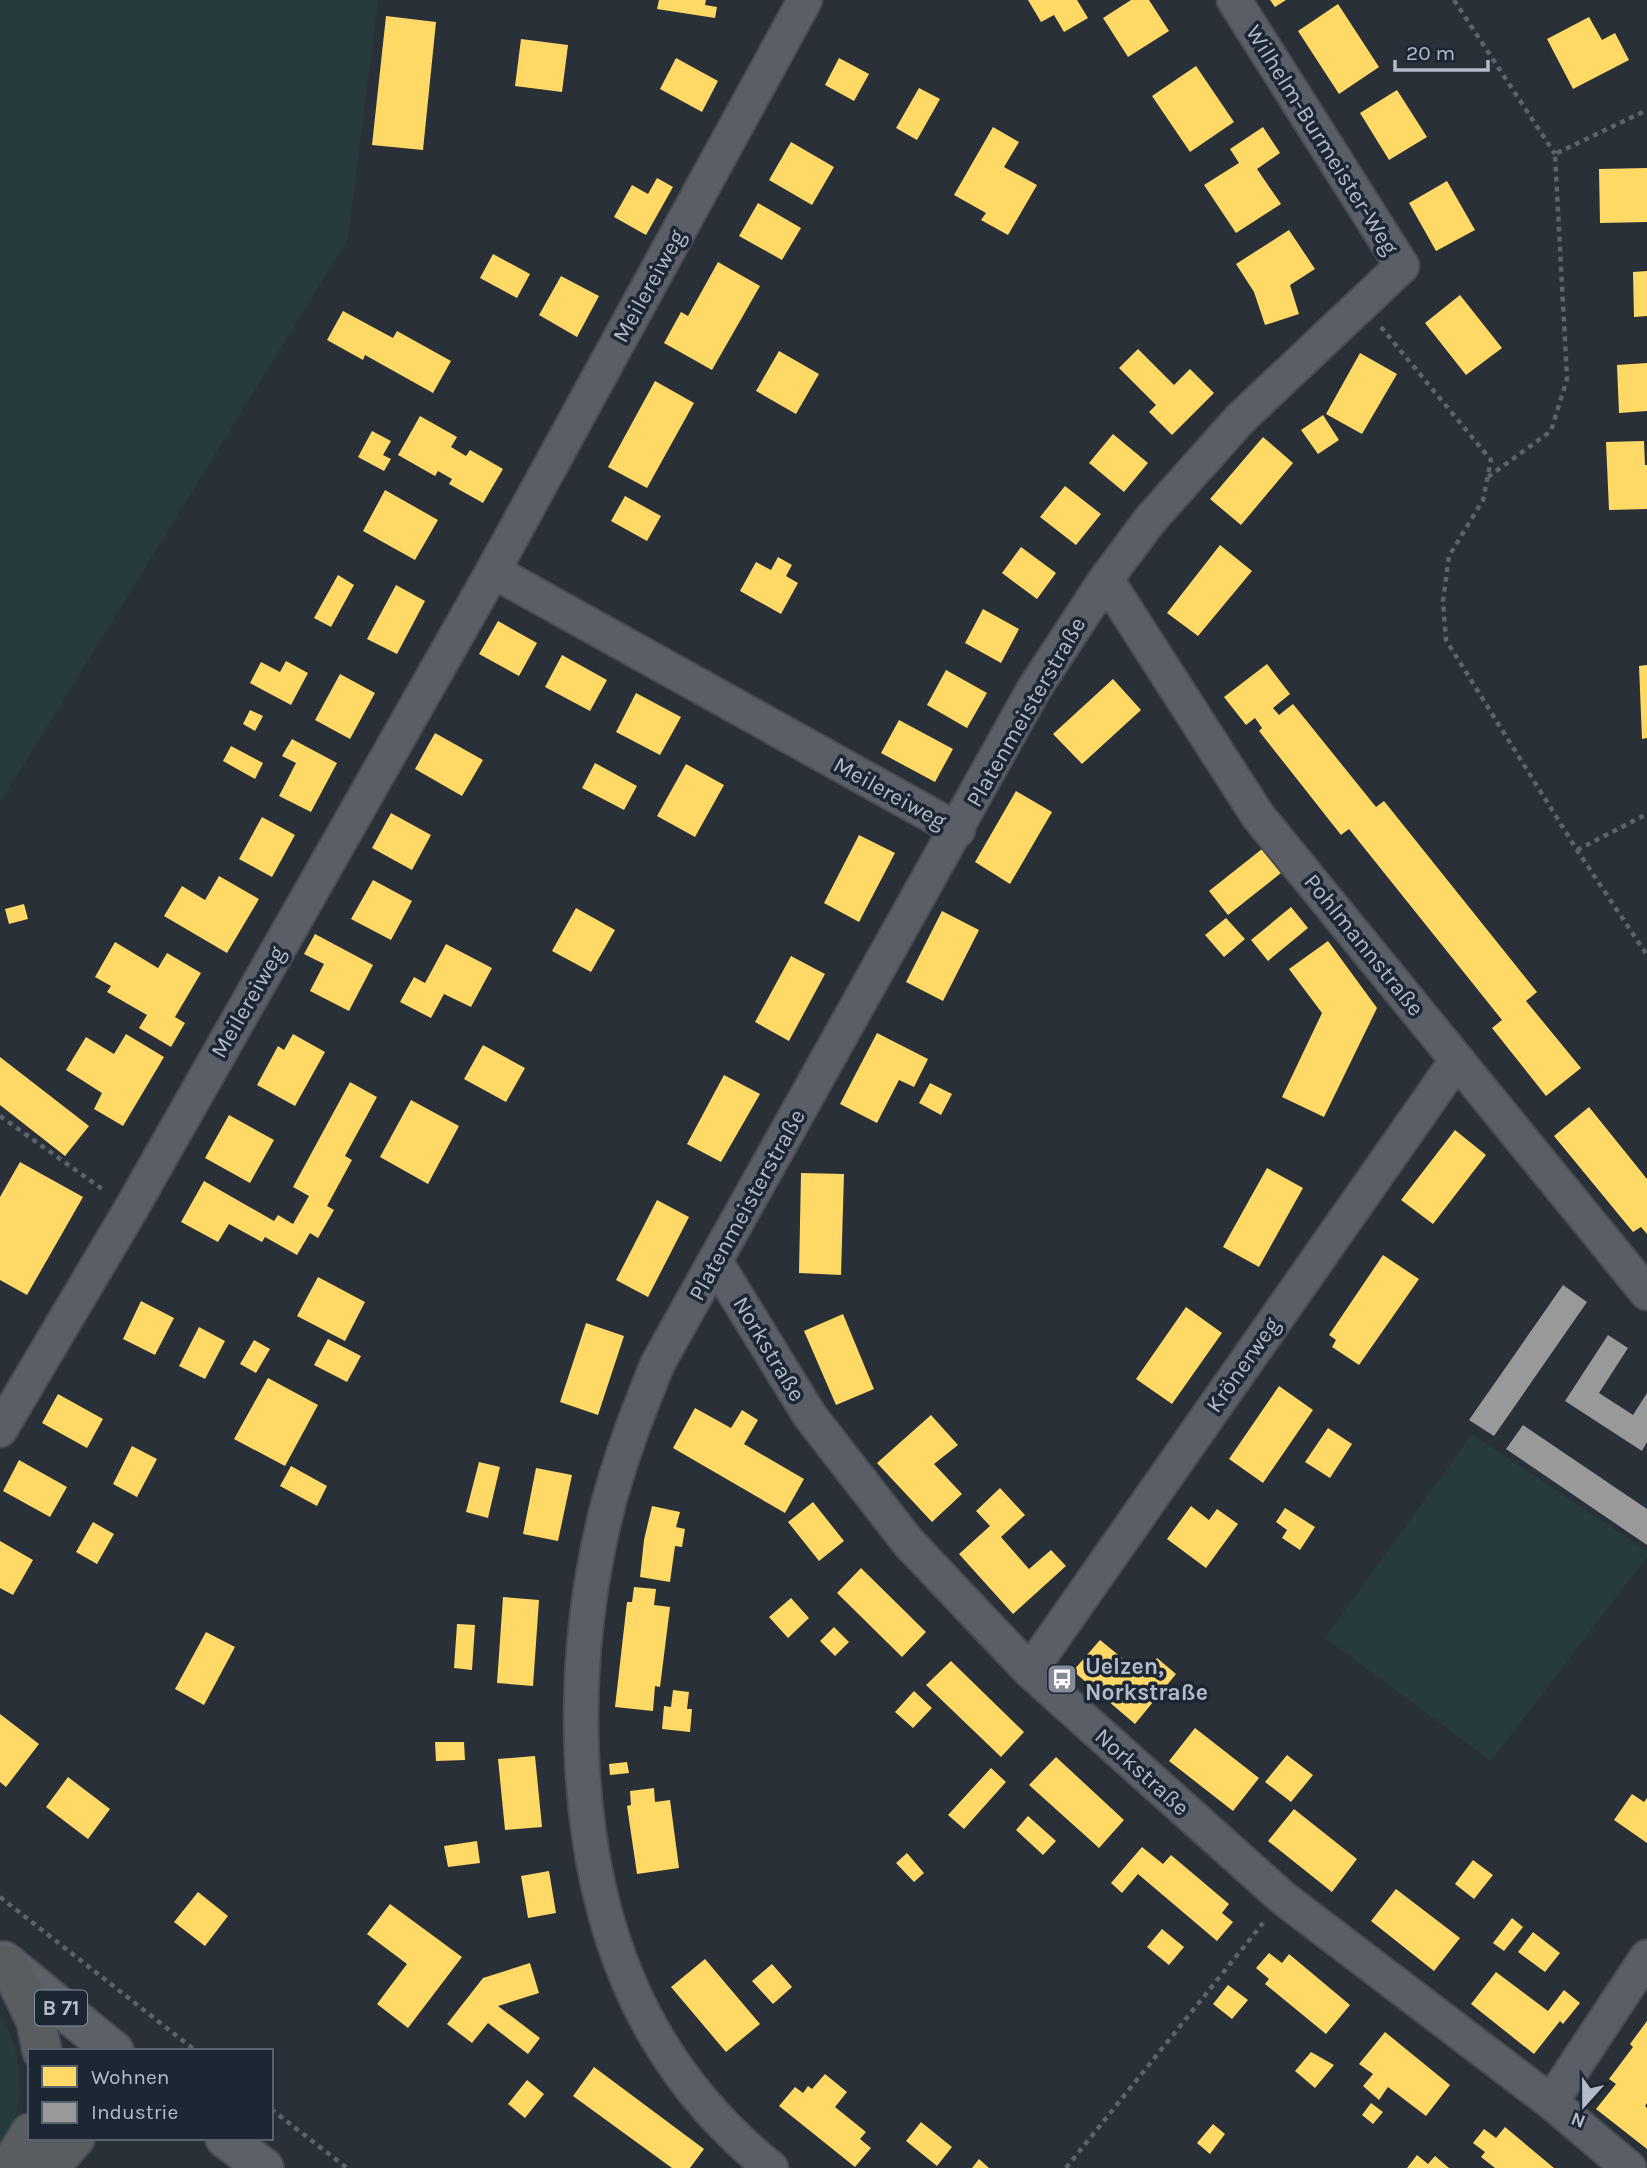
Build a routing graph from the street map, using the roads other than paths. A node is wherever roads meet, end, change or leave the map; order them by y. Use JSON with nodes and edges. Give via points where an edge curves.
{"nodes":[{"id":1,"x":805,"y":0,"type":"edge"},
{"id":2,"x":1234,"y":0,"type":"edge"},
{"id":3,"x":1329,"y":334,"type":"joint"},
{"id":4,"x":493,"y":571,"type":"junction"},
{"id":5,"x":1106,"y":579,"type":"junction"},
{"id":6,"x":958,"y":830,"type":"junction"},
{"id":7,"x":1457,"y":1060,"type":"junction"},
{"id":8,"x":716,"y":1261,"type":"junction"},
{"id":9,"x":1647,"y":1293,"type":"edge"},
{"id":10,"x":0,"y":1430,"type":"edge"},
{"id":11,"x":1030,"y":1671,"type":"junction"},
{"id":12,"x":1647,"y":1957,"type":"edge"},
{"id":13,"x":4,"y":1961,"type":"edge"},
{"id":14,"x":42,"y":2049,"type":"edge"},
{"id":15,"x":112,"y":2049,"type":"edge"},
{"id":16,"x":1551,"y":2102,"type":"junction"},
{"id":17,"x":28,"y":2136,"type":"edge"},
{"id":18,"x":73,"y":2140,"type":"edge"},
{"id":19,"x":228,"y":2140,"type":"edge"},
{"id":20,"x":755,"y":2163,"type":"edge"},
{"id":21,"x":9,"y":2168,"type":"edge"},
{"id":22,"x":49,"y":2168,"type":"edge"},
{"id":23,"x":264,"y":2168,"type":"edge"},
{"id":24,"x":1629,"y":2168,"type":"edge"}],
"edges":[{"from":1,"to":4,"type":"street","name":"Meilereiweg"},
{"from":2,"to":3,"type":"street","name":"Wilhelm-Burmeister-Weg","via":[[1402,266]]},
{"from":3,"to":5,"type":"street","name":"Platenmeisterstraße","via":[[1198,464]]},
{"from":4,"to":6,"type":"street","name":"Meilereiweg"},
{"from":4,"to":10,"type":"street","name":"Meilereiweg","via":[[131,1209]]},
{"from":5,"to":6,"type":"street","name":"Platenmeisterstraße","via":[[1034,689]]},
{"from":5,"to":7,"type":"street","name":"Pohlmannstraße","via":[[1258,816]]},
{"from":6,"to":8,"type":"street","name":"Platenmeisterstraße"},
{"from":7,"to":9,"type":"street","name":"Pohlmannstraße"},
{"from":7,"to":11,"type":"street","name":"Krönerweg"},
{"from":8,"to":11,"type":"street","name":"Norkstraße","via":[[810,1416],[908,1542]]},
{"from":8,"to":20,"type":"street","name":"Platenmeisterstraße","via":[[658,1363],[620,1462],[586,1617],[581,1733],[597,1883],[628,1983],[681,2075]]},
{"from":11,"to":16,"type":"street","name":"Norkstraße","via":[[1283,1898]]},
{"from":12,"to":16,"type":"street"},
{"from":13,"to":14,"type":"highway","via":[[36,2021]]},
{"from":13,"to":15,"type":"main road","number":"B 71"},
{"from":16,"to":24,"type":"street","name":"Norkstraße"},
{"from":17,"to":21,"type":"highway"},
{"from":18,"to":22,"type":"highway"},
{"from":19,"to":23,"type":"main road"}]}
